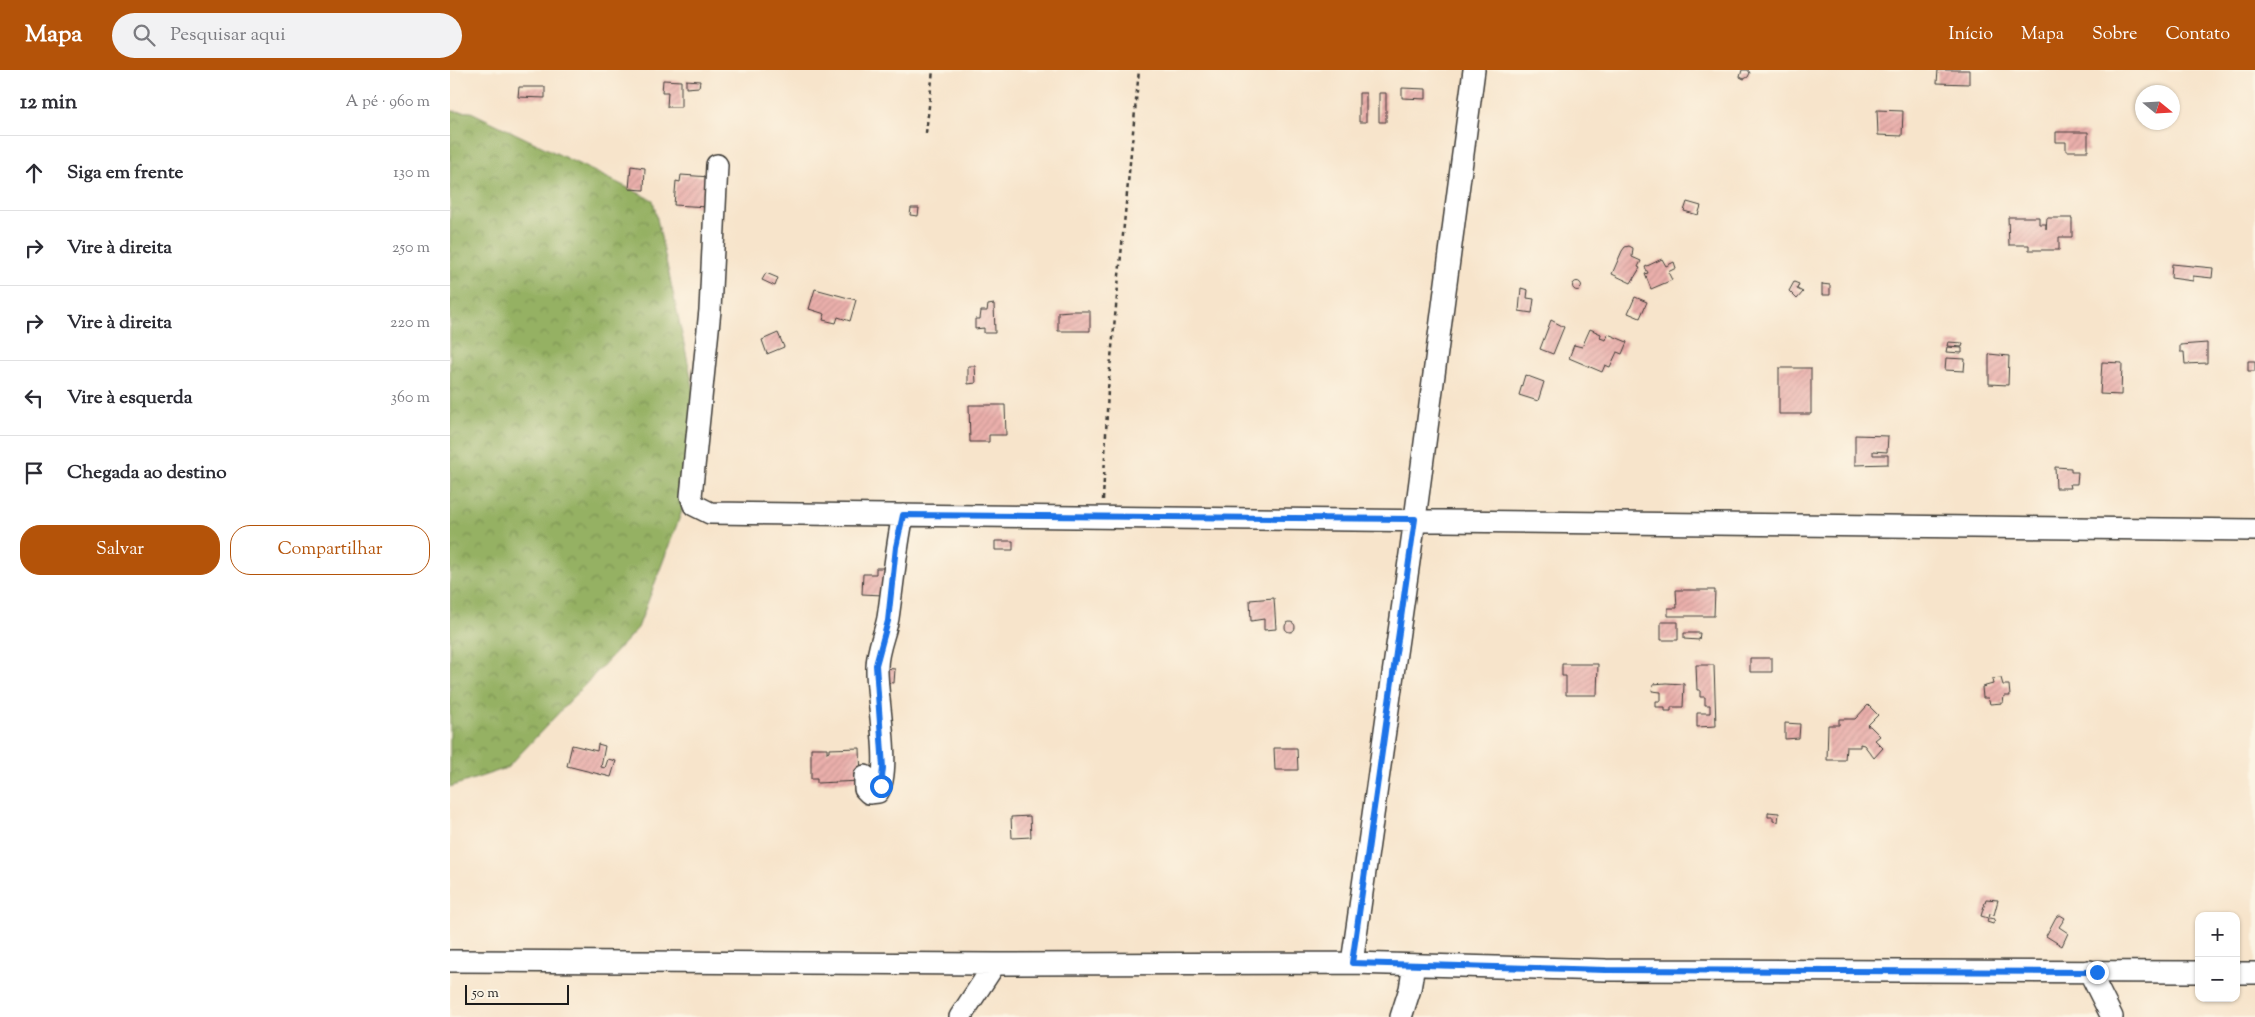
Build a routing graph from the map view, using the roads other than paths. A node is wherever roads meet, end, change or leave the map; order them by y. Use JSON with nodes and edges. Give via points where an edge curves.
{"nodes":[{"id":1,"x":1474,"y":70,"type":"edge"},
{"id":2,"x":716,"y":166,"type":"dead end"},
{"id":3,"x":903,"y":515,"type":"junction"},
{"id":4,"x":1415,"y":519,"type":"junction"},
{"id":5,"x":2255,"y":530,"type":"edge"},
{"id":6,"x":865,"y":776,"type":"dead end"},
{"id":7,"x":450,"y":961,"type":"edge"},
{"id":8,"x":1352,"y":963,"type":"junction"},
{"id":9,"x":995,"y":964,"type":"junction"},
{"id":10,"x":1414,"y":965,"type":"junction"},
{"id":11,"x":2089,"y":972,"type":"junction"},
{"id":12,"x":2195,"y":972,"type":"edge"},
{"id":13,"x":2240,"y":973,"type":"edge"},
{"id":14,"x":2255,"y":973,"type":"edge"},
{"id":15,"x":960,"y":1017,"type":"edge"},
{"id":16,"x":1400,"y":1017,"type":"edge"},
{"id":17,"x":2112,"y":1017,"type":"edge"}],
"edges":[{"from":1,"to":4,"type":"street"},
{"from":2,"to":3,"type":"street","via":[[710,310],[691,496],[694,505],[710,513]]},
{"from":3,"to":4,"type":"street"},
{"from":3,"to":6,"type":"street","via":[[888,621],[876,665],[883,768],[878,792],[869,793]]},
{"from":4,"to":5,"type":"street"},
{"from":4,"to":8,"type":"street"},
{"from":7,"to":9,"type":"street"},
{"from":8,"to":9,"type":"street"},
{"from":8,"to":10,"type":"street"},
{"from":9,"to":15,"type":"street"},
{"from":10,"to":11,"type":"street","via":[[1606,970]]},
{"from":10,"to":16,"type":"street"},
{"from":11,"to":12,"type":"street"},
{"from":11,"to":17,"type":"street"},
{"from":13,"to":14,"type":"street"}]}
